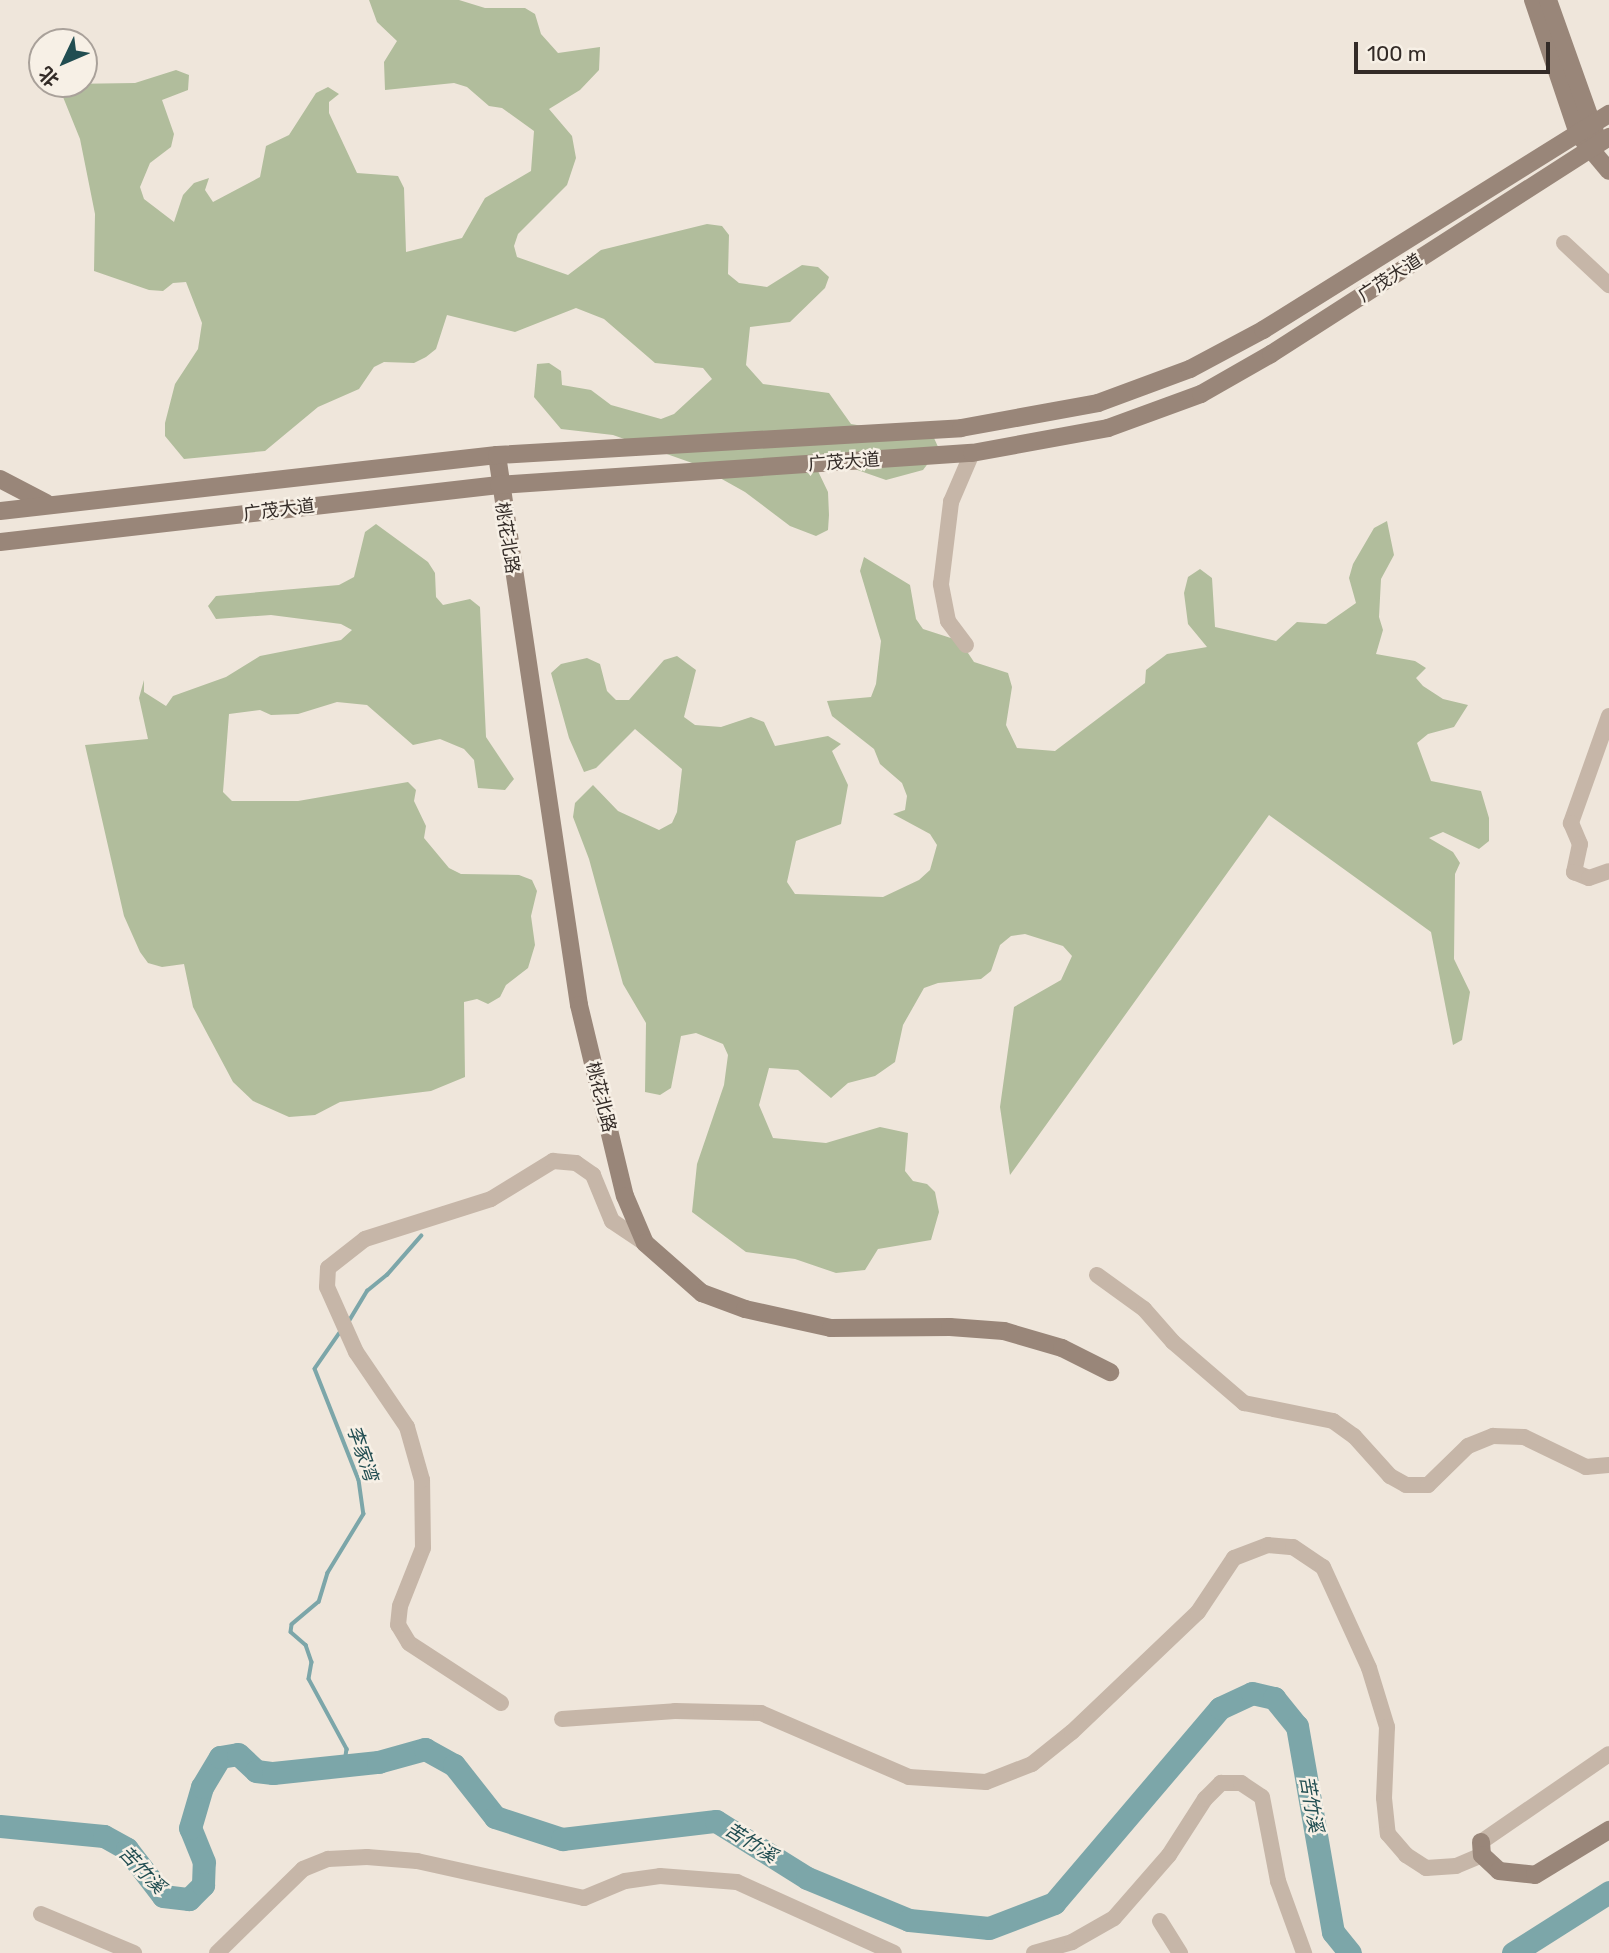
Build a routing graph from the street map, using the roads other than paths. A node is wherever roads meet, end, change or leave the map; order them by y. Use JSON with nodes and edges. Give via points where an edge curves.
{"nodes":[{"id":1,"x":1533,"y":0,"type":"edge"},
{"id":2,"x":1548,"y":0,"type":"edge"},
{"id":3,"x":1609,"y":114,"type":"edge"},
{"id":4,"x":1584,"y":130,"type":"junction"},
{"id":5,"x":1602,"y":145,"type":"edge"},
{"id":6,"x":1609,"y":172,"type":"edge"},
{"id":7,"x":1564,"y":243,"type":"dead end"},
{"id":8,"x":1609,"y":285,"type":"edge"},
{"id":9,"x":972,"y":453,"type":"junction"},
{"id":10,"x":496,"y":455,"type":"junction"},
{"id":11,"x":0,"y":479,"type":"edge"},
{"id":12,"x":499,"y":485,"type":"junction"},
{"id":13,"x":53,"y":505,"type":"junction"},
{"id":14,"x":0,"y":511,"type":"edge"},
{"id":15,"x":0,"y":542,"type":"edge"},
{"id":16,"x":966,"y":645,"type":"dead end"},
{"id":17,"x":1609,"y":716,"type":"edge"},
{"id":18,"x":1609,"y":872,"type":"edge"},
{"id":19,"x":645,"y":1243,"type":"junction"},
{"id":20,"x":1097,"y":1275,"type":"dead end"},
{"id":21,"x":1110,"y":1372,"type":"dead end"},
{"id":22,"x":1609,"y":1465,"type":"edge"},
{"id":23,"x":501,"y":1703,"type":"dead end"},
{"id":24,"x":562,"y":1719,"type":"dead end"},
{"id":25,"x":1609,"y":1754,"type":"edge"},
{"id":26,"x":1609,"y":1830,"type":"edge"},
{"id":27,"x":1481,"y":1849,"type":"junction"},
{"id":28,"x":41,"y":1914,"type":"dead end"},
{"id":29,"x":1160,"y":1921,"type":"dead end"},
{"id":30,"x":134,"y":1953,"type":"edge"},
{"id":31,"x":217,"y":1953,"type":"edge"},
{"id":32,"x":894,"y":1953,"type":"edge"},
{"id":33,"x":1034,"y":1953,"type":"edge"},
{"id":34,"x":1180,"y":1953,"type":"edge"},
{"id":35,"x":1304,"y":1953,"type":"edge"}],
"edges":[{"from":1,"to":4,"type":"main road"},
{"from":2,"to":4,"type":"main road"},
{"from":3,"to":4,"type":"main road","name":"广茂大道"},
{"from":4,"to":5,"type":"main road"},
{"from":4,"to":10,"type":"main road","name":"广茂大道","via":[[1263,330],[1190,369],[1098,403],[961,428]]},
{"from":5,"to":6,"type":"main road"},
{"from":5,"to":9,"type":"main road","name":"广茂大道","via":[[1201,394],[1108,428]]},
{"from":7,"to":8,"type":"street"},
{"from":9,"to":12,"type":"main road","name":"广茂大道"},
{"from":9,"to":16,"type":"street","via":[[951,502],[941,584],[948,621]]},
{"from":10,"to":12,"type":"main road","name":"桃花北路"},
{"from":10,"to":13,"type":"main road","name":"广茂大道"},
{"from":11,"to":13,"type":"main road"},
{"from":12,"to":15,"type":"main road","name":"广茂大道"},
{"from":12,"to":19,"type":"main road","name":"桃花北路","via":[[579,1005],[625,1196]]},
{"from":13,"to":14,"type":"main road","name":"广茂大道"},
{"from":17,"to":18,"type":"street","via":[[1572,823],[1580,844],[1574,872],[1589,878]]},
{"from":19,"to":21,"type":"main road","name":"桃花北路","via":[[702,1293],[745,1309],[831,1328],[1004,1331],[1062,1348]]},
{"from":19,"to":23,"type":"street","via":[[612,1221],[593,1175],[576,1163],[553,1161],[491,1199],[365,1240],[340,1254],[328,1268],[327,1287],[356,1352],[407,1427],[422,1480],[423,1548],[400,1606],[398,1625],[409,1643]]},
{"from":20,"to":22,"type":"street","via":[[1144,1309],[1173,1342],[1244,1403],[1333,1421],[1406,1485],[1428,1485],[1468,1446],[1493,1436],[1524,1437],[1586,1467]]},
{"from":24,"to":27,"type":"street","via":[[676,1711],[761,1713],[909,1777],[986,1782],[1032,1765],[1072,1732],[1198,1612],[1234,1558],[1268,1545],[1293,1547],[1324,1567],[1369,1668],[1387,1727],[1384,1798],[1388,1834],[1406,1855],[1426,1868],[1456,1866]]},
{"from":25,"to":27,"type":"street"},
{"from":26,"to":27,"type":"main road","via":[[1535,1875],[1499,1871]]},
{"from":28,"to":30,"type":"street"},
{"from":29,"to":34,"type":"street"},
{"from":31,"to":32,"type":"street","via":[[303,1869],[328,1859],[367,1857],[417,1861],[584,1898],[625,1881],[660,1876],[737,1882]]},
{"from":33,"to":35,"type":"street","via":[[1072,1942],[1114,1918],[1169,1855],[1205,1799],[1221,1783],[1241,1783],[1262,1797],[1278,1881]]}]}
